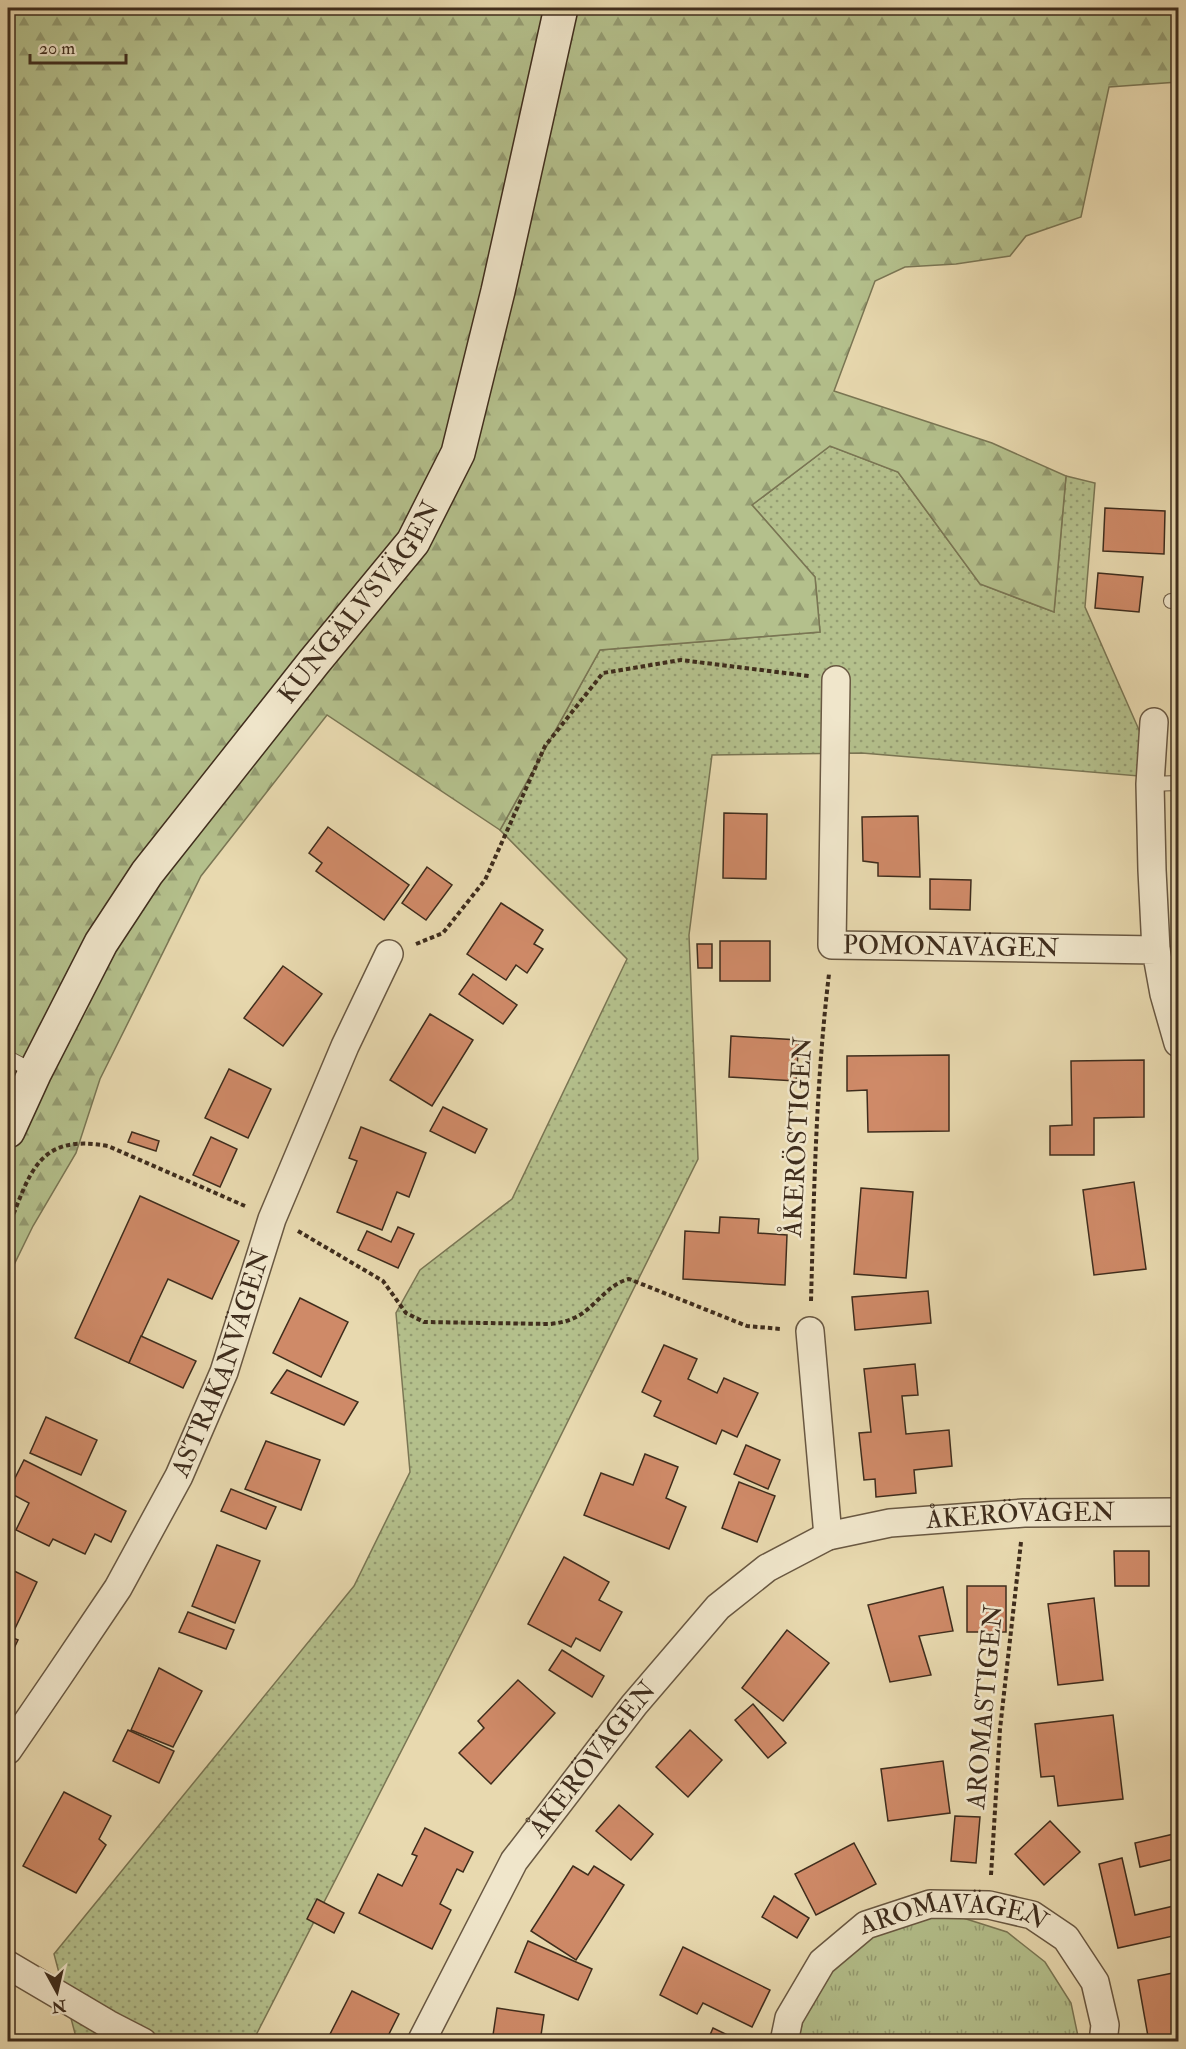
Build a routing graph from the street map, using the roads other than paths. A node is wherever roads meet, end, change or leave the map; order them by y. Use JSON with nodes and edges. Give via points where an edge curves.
{"nodes":[{"id":1,"x":561,"y":8,"type":"edge"},
{"id":2,"x":836,"y":680,"type":"road end"},
{"id":3,"x":1154,"y":722,"type":"dead end"},
{"id":4,"x":1179,"y":783,"type":"edge"},
{"id":5,"x":1150,"y":784,"type":"junction"},
{"id":6,"x":1156,"y":950,"type":"junction"},
{"id":7,"x":389,"y":954,"type":"road end"},
{"id":8,"x":1179,"y":1043,"type":"edge"},
{"id":9,"x":21,"y":1065,"type":"edge"},
{"id":10,"x":8,"y":1131,"type":"edge"},
{"id":11,"x":810,"y":1330,"type":"road end"},
{"id":12,"x":1179,"y":1512,"type":"edge"},
{"id":13,"x":828,"y":1536,"type":"junction"},
{"id":14,"x":8,"y":1750,"type":"edge"},
{"id":15,"x":8,"y":1965,"type":"edge"},
{"id":16,"x":143,"y":2042,"type":"edge"},
{"id":17,"x":421,"y":2042,"type":"edge"},
{"id":18,"x":784,"y":2042,"type":"edge"},
{"id":19,"x":1103,"y":2042,"type":"edge"}],
"edges":[{"from":1,"to":9,"type":"street","name":"KUNGÄLVSVÄGEN","via":[[458,453],[413,542],[147,873]]},
{"from":2,"to":6,"type":"street","name":"POMONAVÄGEN","via":[[832,945]]},
{"from":3,"to":5,"type":"street"},
{"from":4,"to":5,"type":"lane"},
{"from":5,"to":6,"type":"street"},
{"from":6,"to":8,"type":"street"},
{"from":7,"to":14,"type":"street","name":"ASTRAKANVÄGEN","via":[[345,1046],[272,1219],[224,1372],[179,1476],[118,1588]]},
{"from":9,"to":10,"type":"street","name":"KUNGÄLVSVÄGEN"},
{"from":11,"to":13,"type":"street"},
{"from":12,"to":13,"type":"street","name":"ÅKERÖVÄGEN","via":[[1024,1514],[890,1522]]},
{"from":13,"to":17,"type":"street","name":"ÅKERÖVÄGEN","via":[[767,1568],[718,1606],[634,1705],[514,1861]]},
{"from":15,"to":16,"type":"street"},
{"from":18,"to":19,"type":"street","name":"AROMAVÄGEN","via":[[789,2018],[822,1962],[866,1925],[930,1904],[989,1905],[1032,1915],[1066,1938],[1095,1982],[1105,2025]]}]}
